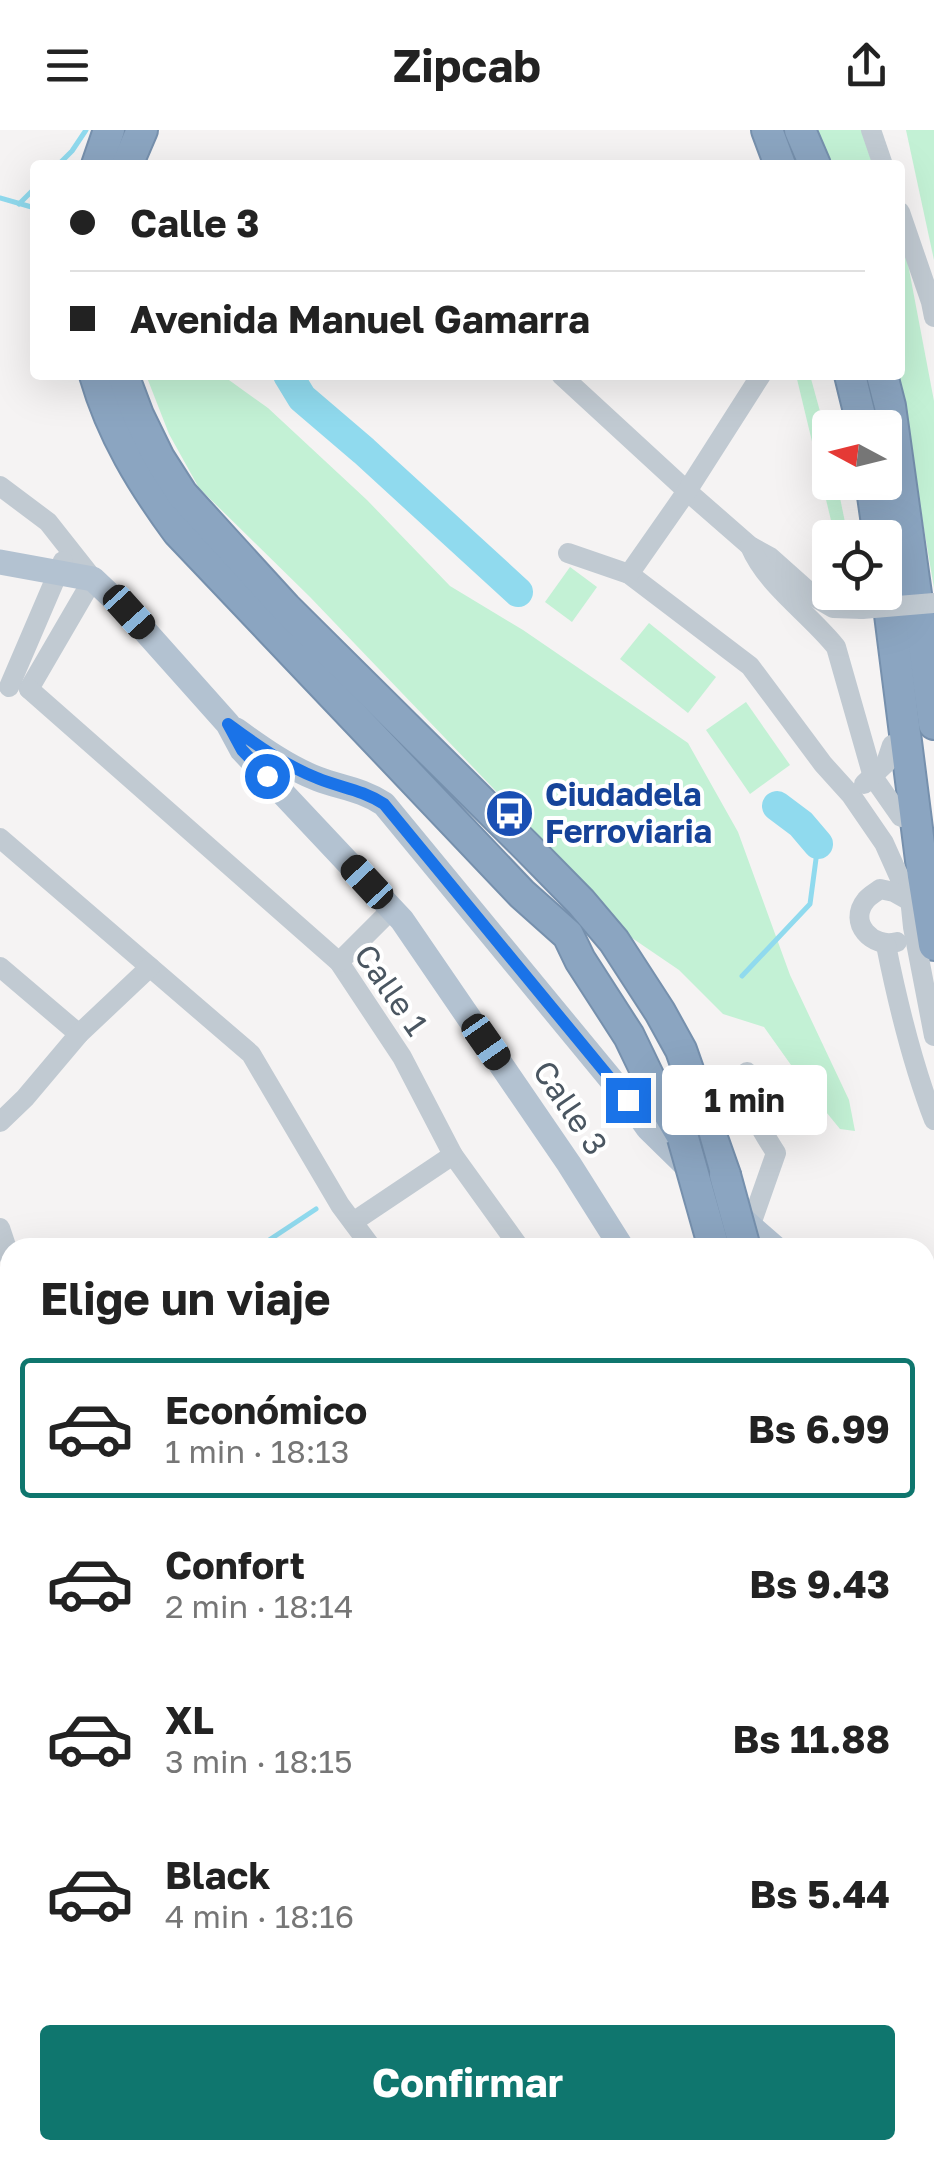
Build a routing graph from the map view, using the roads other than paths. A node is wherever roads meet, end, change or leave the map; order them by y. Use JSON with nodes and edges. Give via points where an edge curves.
{"nodes":[{"id":1,"x":109,"y":130,"type":"edge"},
{"id":2,"x":142,"y":130,"type":"edge"},
{"id":3,"x":766,"y":130,"type":"edge"},
{"id":4,"x":800,"y":130,"type":"edge"},
{"id":5,"x":871,"y":130,"type":"edge"},
{"id":6,"x":99,"y":160,"type":"edge"},
{"id":7,"x":129,"y":160,"type":"edge"},
{"id":8,"x":778,"y":160,"type":"edge"},
{"id":9,"x":813,"y":160,"type":"edge"},
{"id":10,"x":882,"y":160,"type":"edge"},
{"id":11,"x":905,"y":227,"type":"edge"},
{"id":12,"x":933,"y":308,"type":"edge"},
{"id":13,"x":97,"y":380,"type":"edge"},
{"id":14,"x":125,"y":380,"type":"edge"},
{"id":15,"x":566,"y":380,"type":"edge"},
{"id":16,"x":758,"y":380,"type":"edge"},
{"id":17,"x":851,"y":380,"type":"edge"},
{"id":18,"x":883,"y":380,"type":"edge"},
{"id":19,"x":859,"y":410,"type":"edge"},
{"id":20,"x":0,"y":486,"type":"edge"},
{"id":21,"x":687,"y":491,"type":"junction"},
{"id":22,"x":68,"y":544,"type":"junction"},
{"id":23,"x":750,"y":546,"type":"junction"},
{"id":24,"x":568,"y":553,"type":"dead end"},
{"id":25,"x":0,"y":562,"type":"edge"},
{"id":26,"x":59,"y":574,"type":"junction"},
{"id":27,"x":629,"y":574,"type":"junction"},
{"id":28,"x":93,"y":579,"type":"junction"},
{"id":29,"x":934,"y":603,"type":"edge"},
{"id":30,"x":890,"y":610,"type":"edge"},
{"id":31,"x":892,"y":623,"type":"junction"},
{"id":32,"x":13,"y":687,"type":"edge"},
{"id":33,"x":228,"y":724,"type":"junction"},
{"id":34,"x":934,"y":724,"type":"edge"},
{"id":35,"x":892,"y":745,"type":"junction"},
{"id":36,"x":873,"y":776,"type":"junction"},
{"id":37,"x":852,"y":795,"type":"junction"},
{"id":38,"x":901,"y":817,"type":"junction"},
{"id":39,"x":0,"y":838,"type":"edge"},
{"id":40,"x":884,"y":843,"type":"junction"},
{"id":41,"x":880,"y":890,"type":"junction"},
{"id":42,"x":910,"y":901,"type":"junction"},
{"id":43,"x":392,"y":909,"type":"junction"},
{"id":44,"x":924,"y":936,"type":"edge"},
{"id":45,"x":886,"y":945,"type":"junction"},
{"id":46,"x":339,"y":962,"type":"junction"},
{"id":47,"x":0,"y":967,"type":"edge"},
{"id":48,"x":150,"y":967,"type":"junction"},
{"id":49,"x":79,"y":1034,"type":"junction"},
{"id":50,"x":934,"y":1036,"type":"edge"},
{"id":51,"x":746,"y":1072,"type":"dead end"},
{"id":52,"x":934,"y":1120,"type":"edge"},
{"id":53,"x":0,"y":1122,"type":"edge"},
{"id":54,"x":454,"y":1155,"type":"junction"},
{"id":55,"x":353,"y":1222,"type":"junction"},
{"id":56,"x":365,"y":1238,"type":"edge"},
{"id":57,"x":513,"y":1238,"type":"edge"},
{"id":58,"x":616,"y":1238,"type":"edge"},
{"id":59,"x":711,"y":1238,"type":"edge"},
{"id":60,"x":747,"y":1238,"type":"edge"},
{"id":61,"x":749,"y":1238,"type":"edge"},
{"id":62,"x":751,"y":1238,"type":"edge"}],
"edges":[{"from":1,"to":6,"type":"highway"},
{"from":2,"to":7,"type":"highway"},
{"from":3,"to":8,"type":"highway"},
{"from":4,"to":9,"type":"highway"},
{"from":5,"to":10,"type":"street"},
{"from":11,"to":12,"type":"street"},
{"from":13,"to":59,"type":"highway","bridge":true,"via":[[118,439],[178,532],[568,935],[684,1138]]},
{"from":14,"to":61,"type":"highway","bridge":true,"via":[[182,494],[614,940],[681,1050]]},
{"from":15,"to":21,"type":"street"},
{"from":16,"to":21,"type":"street"},
{"from":17,"to":19,"type":"highway"},
{"from":18,"to":34,"type":"highway"},
{"from":20,"to":22,"type":"street"},
{"from":21,"to":23,"type":"street"},
{"from":21,"to":27,"type":"street"},
{"from":22,"to":26,"type":"street"},
{"from":22,"to":28,"type":"street"},
{"from":23,"to":29,"type":"street","bridge":true,"via":[[833,608]]},
{"from":23,"to":36,"type":"street","via":[[758,566],[836,647]]},
{"from":24,"to":27,"type":"street"},
{"from":25,"to":26,"type":"main road"},
{"from":26,"to":28,"type":"main road"},
{"from":26,"to":32,"type":"street"},
{"from":27,"to":37,"type":"street","via":[[750,666]]},
{"from":28,"to":32,"type":"street"},
{"from":28,"to":33,"type":"main road","name":"Calle 3"},
{"from":30,"to":31,"type":"highway"},
{"from":31,"to":35,"type":"street","via":[[885,680]]},
{"from":31,"to":44,"type":"highway","via":[[923,876]]},
{"from":32,"to":46,"type":"street","name":"Calle 1"},
{"from":33,"to":43,"type":"main road","name":"Calle 3","via":[[242,750]]},
{"from":33,"to":60,"type":"main road","via":[[296,768],[384,804],[648,1128]]},
{"from":35,"to":36,"type":"street"},
{"from":35,"to":38,"type":"street"},
{"from":36,"to":37,"type":"street"},
{"from":36,"to":38,"type":"street"},
{"from":37,"to":40,"type":"street"},
{"from":38,"to":42,"type":"street"},
{"from":39,"to":48,"type":"street"},
{"from":40,"to":41,"type":"street"},
{"from":40,"to":42,"type":"street"},
{"from":41,"to":42,"type":"street"},
{"from":41,"to":45,"type":"street","via":[[867,898],[860,924],[868,937]]},
{"from":42,"to":44,"type":"street"},
{"from":43,"to":46,"type":"street"},
{"from":43,"to":58,"type":"main road","name":"Calle 3"},
{"from":44,"to":45,"type":"street"},
{"from":44,"to":50,"type":"street"},
{"from":45,"to":52,"type":"street"},
{"from":46,"to":54,"type":"street","name":"Calle 1","via":[[402,1057]]},
{"from":47,"to":49,"type":"street"},
{"from":48,"to":49,"type":"street"},
{"from":48,"to":55,"type":"street","via":[[251,1054]]},
{"from":49,"to":53,"type":"street"},
{"from":51,"to":62,"type":"street","via":[[752,1115],[776,1153]]},
{"from":54,"to":55,"type":"street"},
{"from":54,"to":57,"type":"street","name":"Calle 1"},
{"from":55,"to":56,"type":"street"}]}
